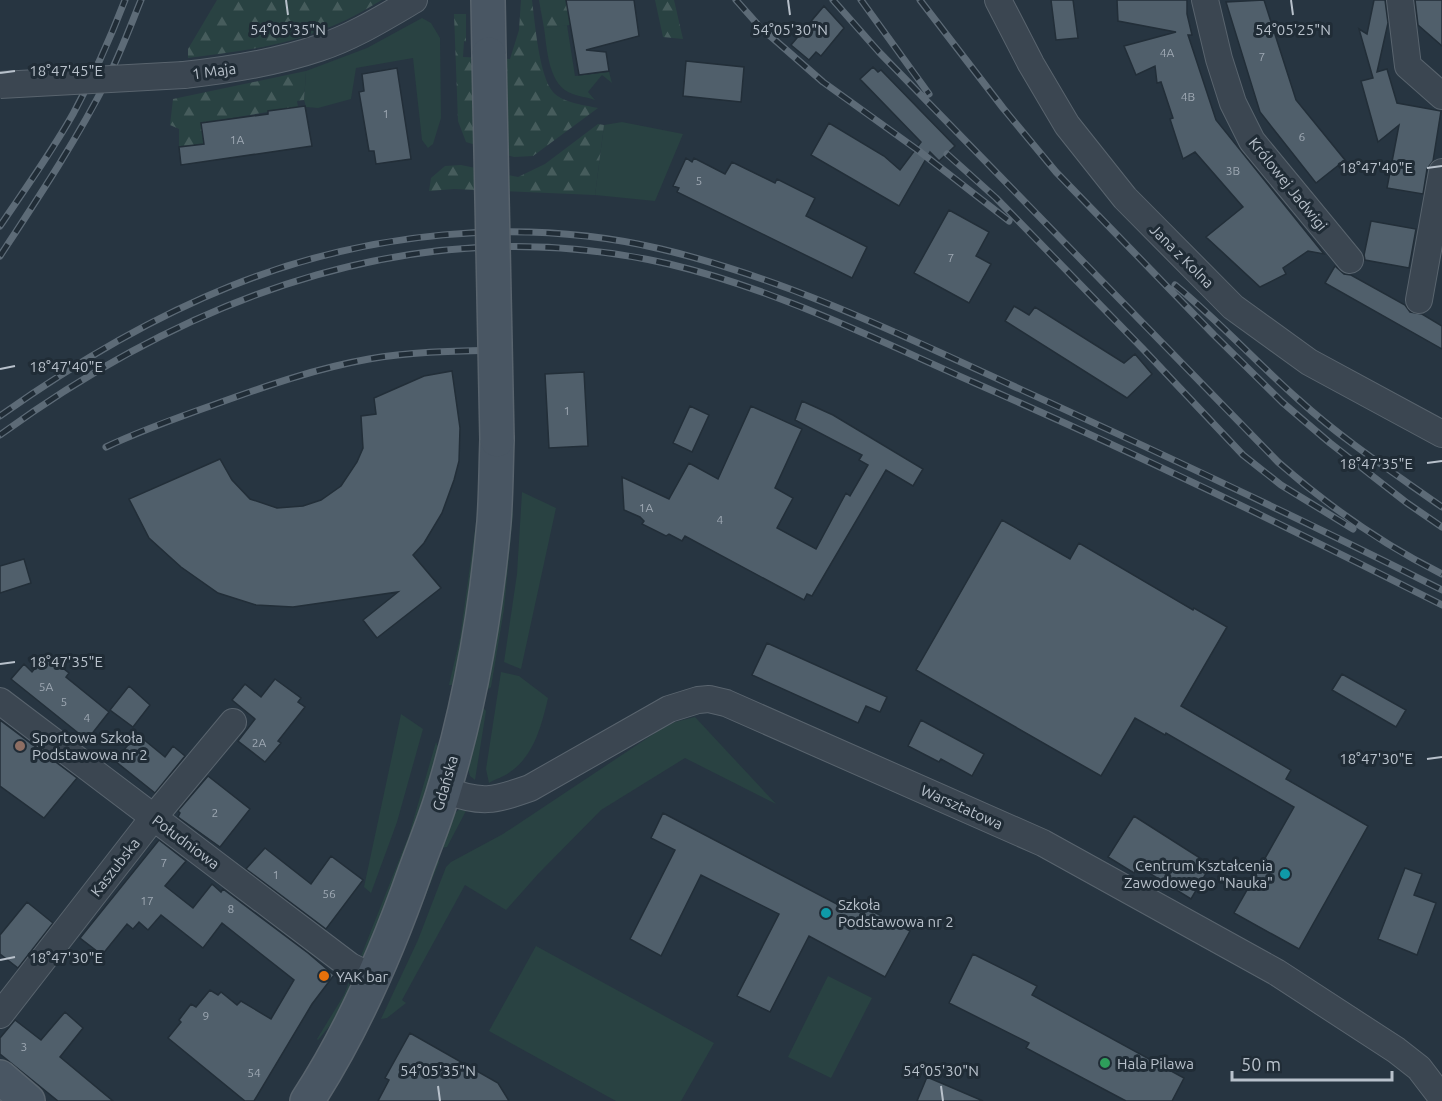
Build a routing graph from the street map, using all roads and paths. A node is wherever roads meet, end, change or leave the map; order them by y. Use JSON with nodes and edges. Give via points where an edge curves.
{"nodes":[{"id":1,"x":414,"y":0,"type":"edge"},
{"id":2,"x":488,"y":0,"type":"edge"},
{"id":3,"x":998,"y":0,"type":"edge"},
{"id":4,"x":1204,"y":0,"type":"edge"},
{"id":5,"x":1400,"y":0,"type":"edge"},
{"id":6,"x":0,"y":85,"type":"edge"},
{"id":7,"x":1442,"y":96,"type":"edge"},
{"id":8,"x":1442,"y":172,"type":"edge"},
{"id":9,"x":1350,"y":260,"type":"dead end"},
{"id":10,"x":1419,"y":300,"type":"dead end"},
{"id":11,"x":1442,"y":434,"type":"edge"},
{"id":12,"x":0,"y":701,"type":"edge"},
{"id":13,"x":233,"y":722,"type":"dead end"},
{"id":14,"x":444,"y":790,"type":"junction"},
{"id":15,"x":153,"y":818,"type":"junction"},
{"id":16,"x":374,"y":978,"type":"junction"},
{"id":17,"x":0,"y":1015,"type":"edge"},
{"id":18,"x":0,"y":1077,"type":"edge"},
{"id":19,"x":1442,"y":1098,"type":"edge"},
{"id":20,"x":28,"y":1101,"type":"edge"},
{"id":21,"x":307,"y":1101,"type":"edge"}],
"edges":[{"from":1,"to":6,"type":"street","name":"1 Maja","bridge":true,"via":[[321,48],[241,68]]},
{"from":2,"to":14,"type":"street","name":"Gdańska","bridge":true,"via":[[494,519],[479,638]]},
{"from":3,"to":11,"type":"street","name":"Jana z Kolna","via":[[1067,125],[1125,198],[1233,308],[1309,362]]},
{"from":4,"to":9,"type":"street","name":"Królowej Jadwigi","via":[[1233,103],[1252,141]]},
{"from":5,"to":7,"type":"street","via":[[1408,66]]},
{"from":8,"to":10,"type":"street"},
{"from":12,"to":15,"type":"street","name":"Południowa"},
{"from":13,"to":15,"type":"street","name":"Kaszubska"},
{"from":14,"to":16,"type":"street","name":"Gdańska"},
{"from":14,"to":19,"type":"street","name":"Warsztatowa","via":[[477,800],[508,795],[530,788],[669,709],[708,699],[726,703],[1074,860],[1276,972],[1396,1050],[1419,1068]]},
{"from":15,"to":16,"type":"street","name":"Południowa","via":[[350,966]]},
{"from":15,"to":17,"type":"street","name":"Kaszubska"},
{"from":16,"to":21,"type":"street","name":"Gdańska"},
{"from":18,"to":20,"type":"street"}]}
